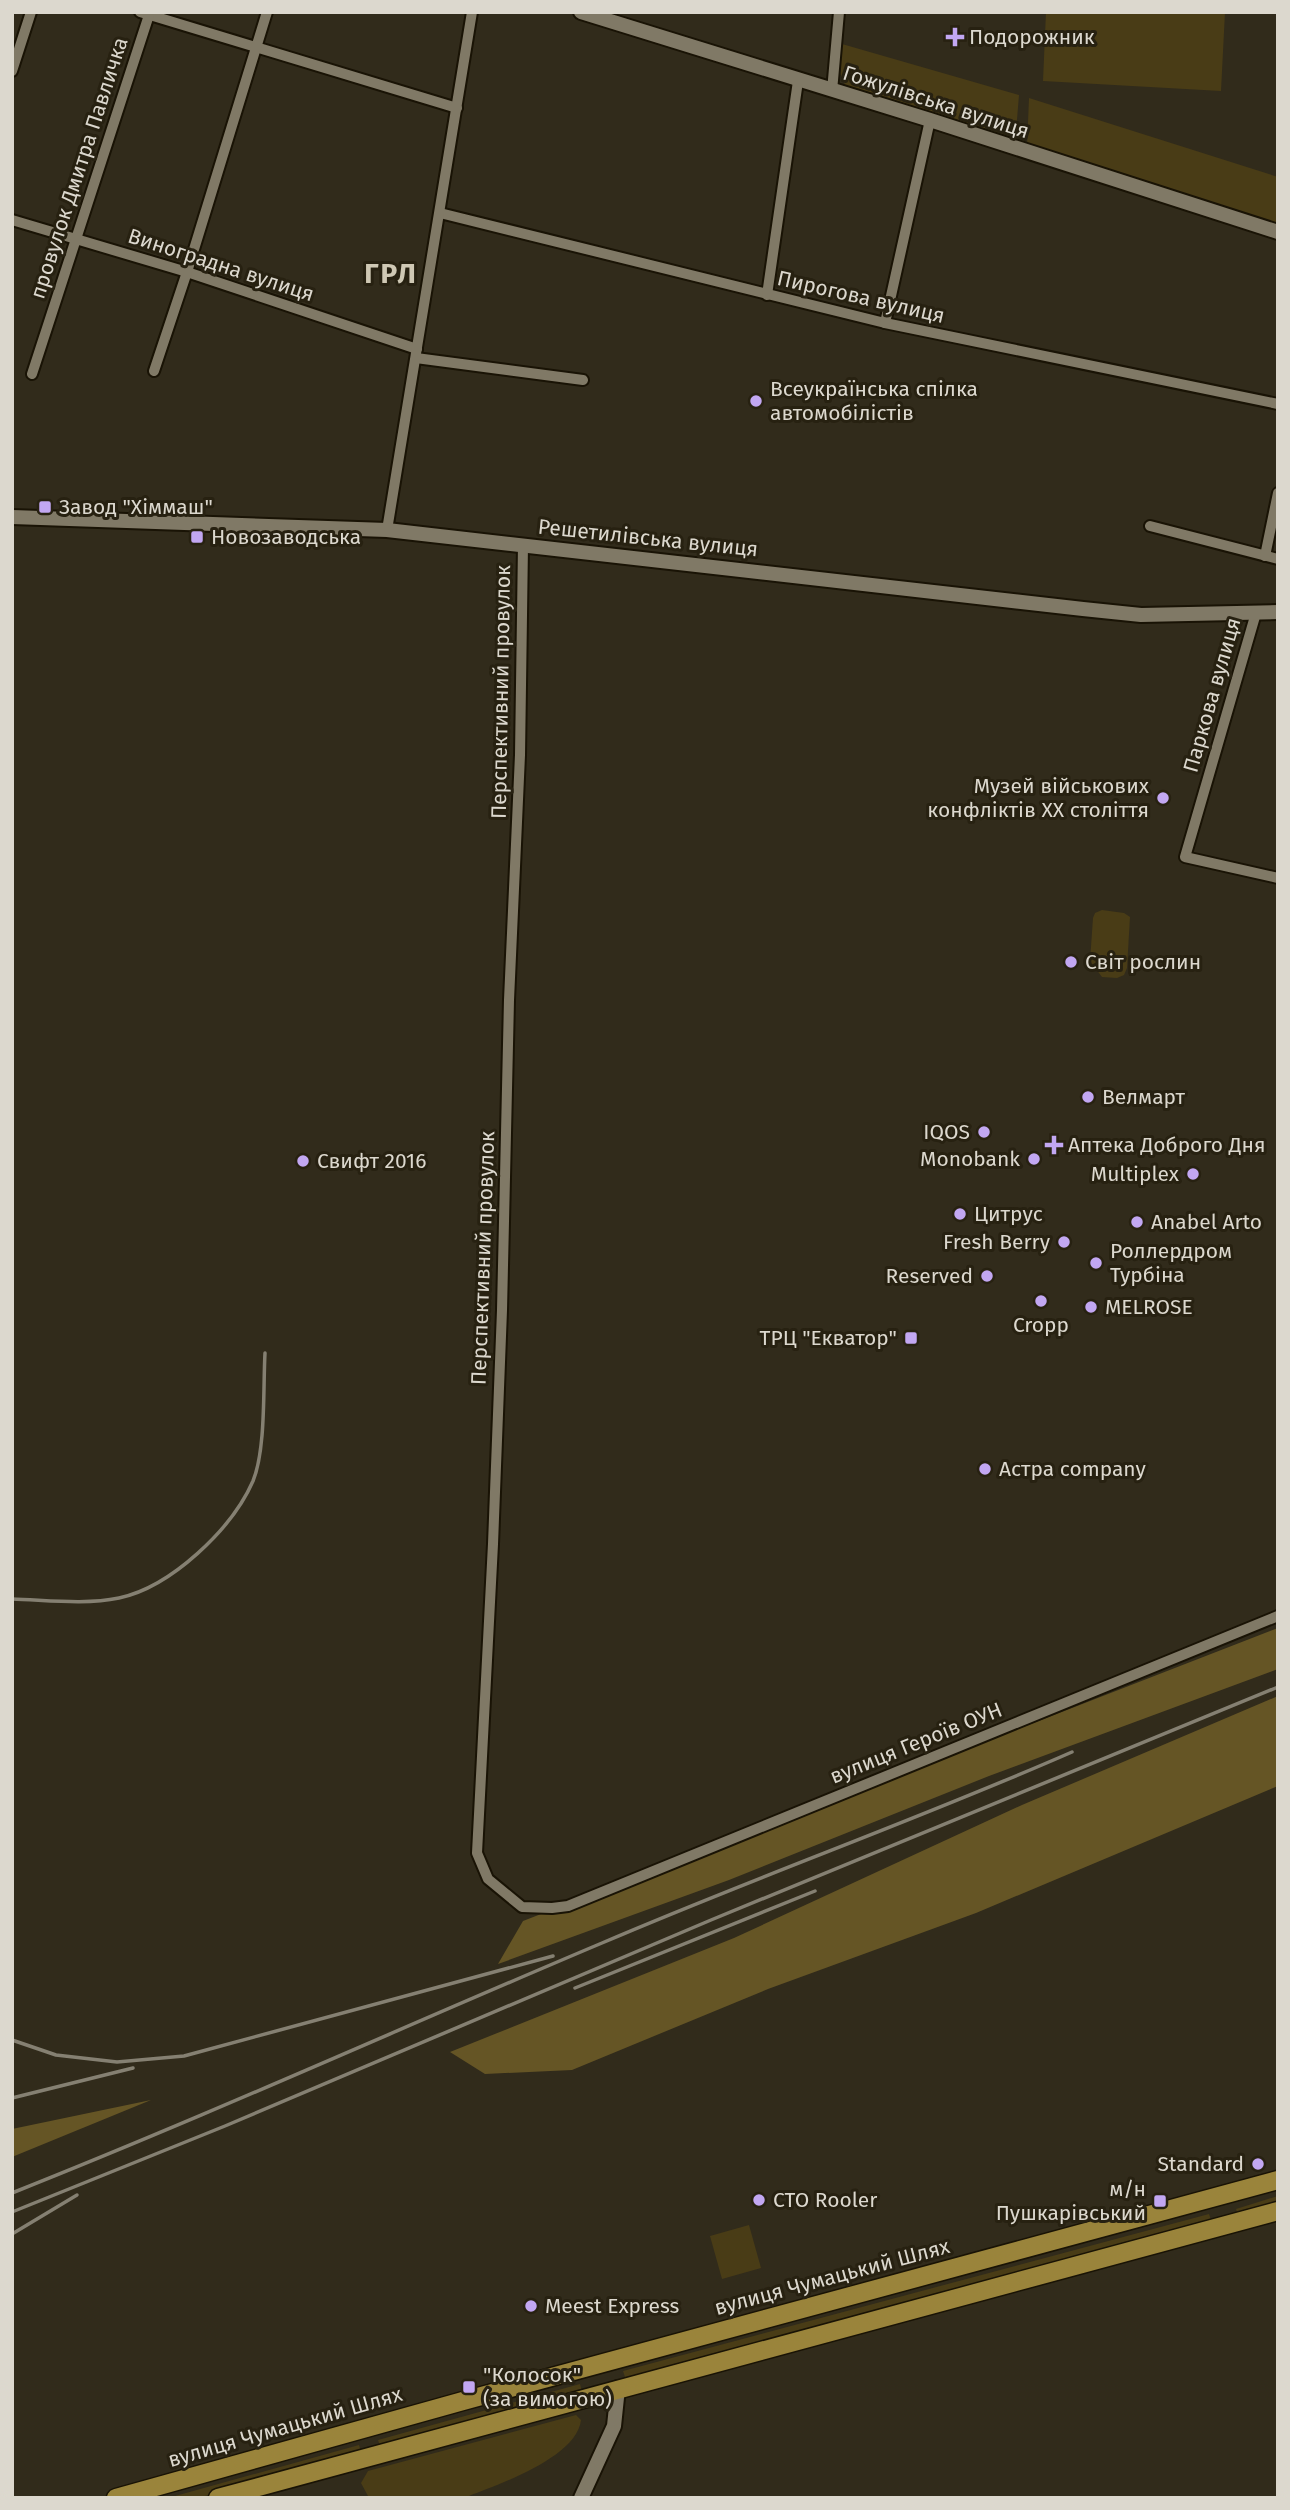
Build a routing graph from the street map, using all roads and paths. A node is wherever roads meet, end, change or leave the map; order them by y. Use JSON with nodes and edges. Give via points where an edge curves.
{"nodes":[{"id":1,"x":31,"y":12,"type":"edge"},
{"id":2,"x":267,"y":12,"type":"edge"},
{"id":3,"x":472,"y":12,"type":"edge"},
{"id":4,"x":581,"y":12,"type":"edge"},
{"id":5,"x":839,"y":12,"type":"edge"},
{"id":6,"x":144,"y":14,"type":"edge"},
{"id":7,"x":256,"y":49,"type":"junction"},
{"id":8,"x":12,"y":71,"type":"edge"},
{"id":9,"x":798,"y":81,"type":"junction"},
{"id":10,"x":832,"y":91,"type":"junction"},
{"id":11,"x":457,"y":108,"type":"junction"},
{"id":12,"x":930,"y":120,"type":"junction"},
{"id":13,"x":440,"y":213,"type":"junction"},
{"id":14,"x":12,"y":220,"type":"edge"},
{"id":15,"x":1278,"y":232,"type":"edge"},
{"id":16,"x":76,"y":239,"type":"junction"},
{"id":17,"x":187,"y":272,"type":"junction"},
{"id":18,"x":767,"y":295,"type":"junction"},
{"id":19,"x":885,"y":323,"type":"junction"},
{"id":20,"x":416,"y":353,"type":"junction"},
{"id":21,"x":154,"y":371,"type":"dead end"},
{"id":22,"x":32,"y":374,"type":"dead end"},
{"id":23,"x":583,"y":380,"type":"dead end"},
{"id":24,"x":1278,"y":404,"type":"edge"},
{"id":25,"x":1278,"y":493,"type":"edge"},
{"id":26,"x":12,"y":517,"type":"edge"},
{"id":27,"x":1150,"y":526,"type":"dead end"},
{"id":28,"x":387,"y":530,"type":"junction"},
{"id":29,"x":523,"y":545,"type":"junction"},
{"id":30,"x":1265,"y":556,"type":"junction"},
{"id":31,"x":1278,"y":559,"type":"edge"},
{"id":32,"x":1278,"y":612,"type":"edge"},
{"id":33,"x":1255,"y":613,"type":"junction"},
{"id":34,"x":1278,"y":878,"type":"edge"},
{"id":35,"x":1278,"y":1616,"type":"edge"},
{"id":36,"x":568,"y":1906,"type":"joint"},
{"id":37,"x":1278,"y":2180,"type":"edge"},
{"id":38,"x":1226,"y":2193,"type":"junction"},
{"id":39,"x":1278,"y":2211,"type":"edge"},
{"id":40,"x":1234,"y":2223,"type":"junction"},
{"id":41,"x":613,"y":2360,"type":"junction"},
{"id":42,"x":618,"y":2388,"type":"junction"},
{"id":43,"x":365,"y":2428,"type":"junction"},
{"id":44,"x":373,"y":2455,"type":"junction"},
{"id":45,"x":116,"y":2498,"type":"edge"},
{"id":46,"x":218,"y":2498,"type":"edge"},
{"id":47,"x":580,"y":2498,"type":"edge"}],
"edges":[{"from":1,"to":8,"type":"street"},
{"from":2,"to":7,"type":"street"},
{"from":3,"to":11,"type":"street"},
{"from":4,"to":9,"type":"street","name":"Гожулівська вулиця"},
{"from":5,"to":10,"type":"street"},
{"from":6,"to":7,"type":"street"},
{"from":6,"to":16,"type":"street","name":"провулок Дмитра Павличка"},
{"from":7,"to":11,"type":"street"},
{"from":7,"to":17,"type":"street"},
{"from":9,"to":10,"type":"street","name":"Гожулівська вулиця"},
{"from":9,"to":18,"type":"street"},
{"from":10,"to":12,"type":"street","name":"Гожулівська вулиця"},
{"from":11,"to":13,"type":"street"},
{"from":12,"to":15,"type":"street","name":"Гожулівська вулиця"},
{"from":12,"to":19,"type":"street"},
{"from":13,"to":18,"type":"street","name":"Пирогова вулиця"},
{"from":13,"to":20,"type":"street"},
{"from":14,"to":16,"type":"street","name":"Виноградна вулиця"},
{"from":16,"to":17,"type":"street","name":"Виноградна вулиця"},
{"from":16,"to":22,"type":"street","name":"провулок Дмитра Павличка"},
{"from":17,"to":20,"type":"street","name":"Виноградна вулиця"},
{"from":17,"to":21,"type":"street"},
{"from":18,"to":19,"type":"street","name":"Пирогова вулиця"},
{"from":19,"to":24,"type":"street","name":"Пирогова вулиця"},
{"from":20,"to":23,"type":"street","name":"Виноградна вулиця"},
{"from":20,"to":28,"type":"street"},
{"from":25,"to":30,"type":"street"},
{"from":26,"to":28,"type":"street","name":"Решетилівська вулиця"},
{"from":27,"to":30,"type":"street"},
{"from":28,"to":29,"type":"street","name":"Решетилівська вулиця"},
{"from":29,"to":33,"type":"street","name":"Решетилівська вулиця","via":[[1083,610],[1141,615]]},
{"from":29,"to":36,"type":"street","name":"Перспективний провулок","via":[[502,1310],[477,1853],[488,1879],[522,1907]]},
{"from":30,"to":31,"type":"street"},
{"from":32,"to":33,"type":"street","name":"Решетилівська вулиця"},
{"from":33,"to":34,"type":"street","name":"Паркова вулиця","via":[[1185,857]]},
{"from":35,"to":36,"type":"street","name":"вулиця Героїв ОУН"},
{"from":37,"to":38,"type":"main road","name":"вулиця Чумацький Шлях"},
{"from":38,"to":40,"type":"main road"},
{"from":38,"to":41,"type":"main road","name":"вулиця Чумацький Шлях"},
{"from":39,"to":40,"type":"main road"},
{"from":40,"to":42,"type":"main road"},
{"from":41,"to":42,"type":"main road"},
{"from":41,"to":43,"type":"main road","name":"вулиця Чумацький Шлях"},
{"from":42,"to":44,"type":"main road"},
{"from":42,"to":47,"type":"street","via":[[614,2426]]},
{"from":43,"to":44,"type":"main road"},
{"from":43,"to":45,"type":"main road","name":"вулиця Чумацький Шлях"},
{"from":44,"to":46,"type":"main road"}]}
